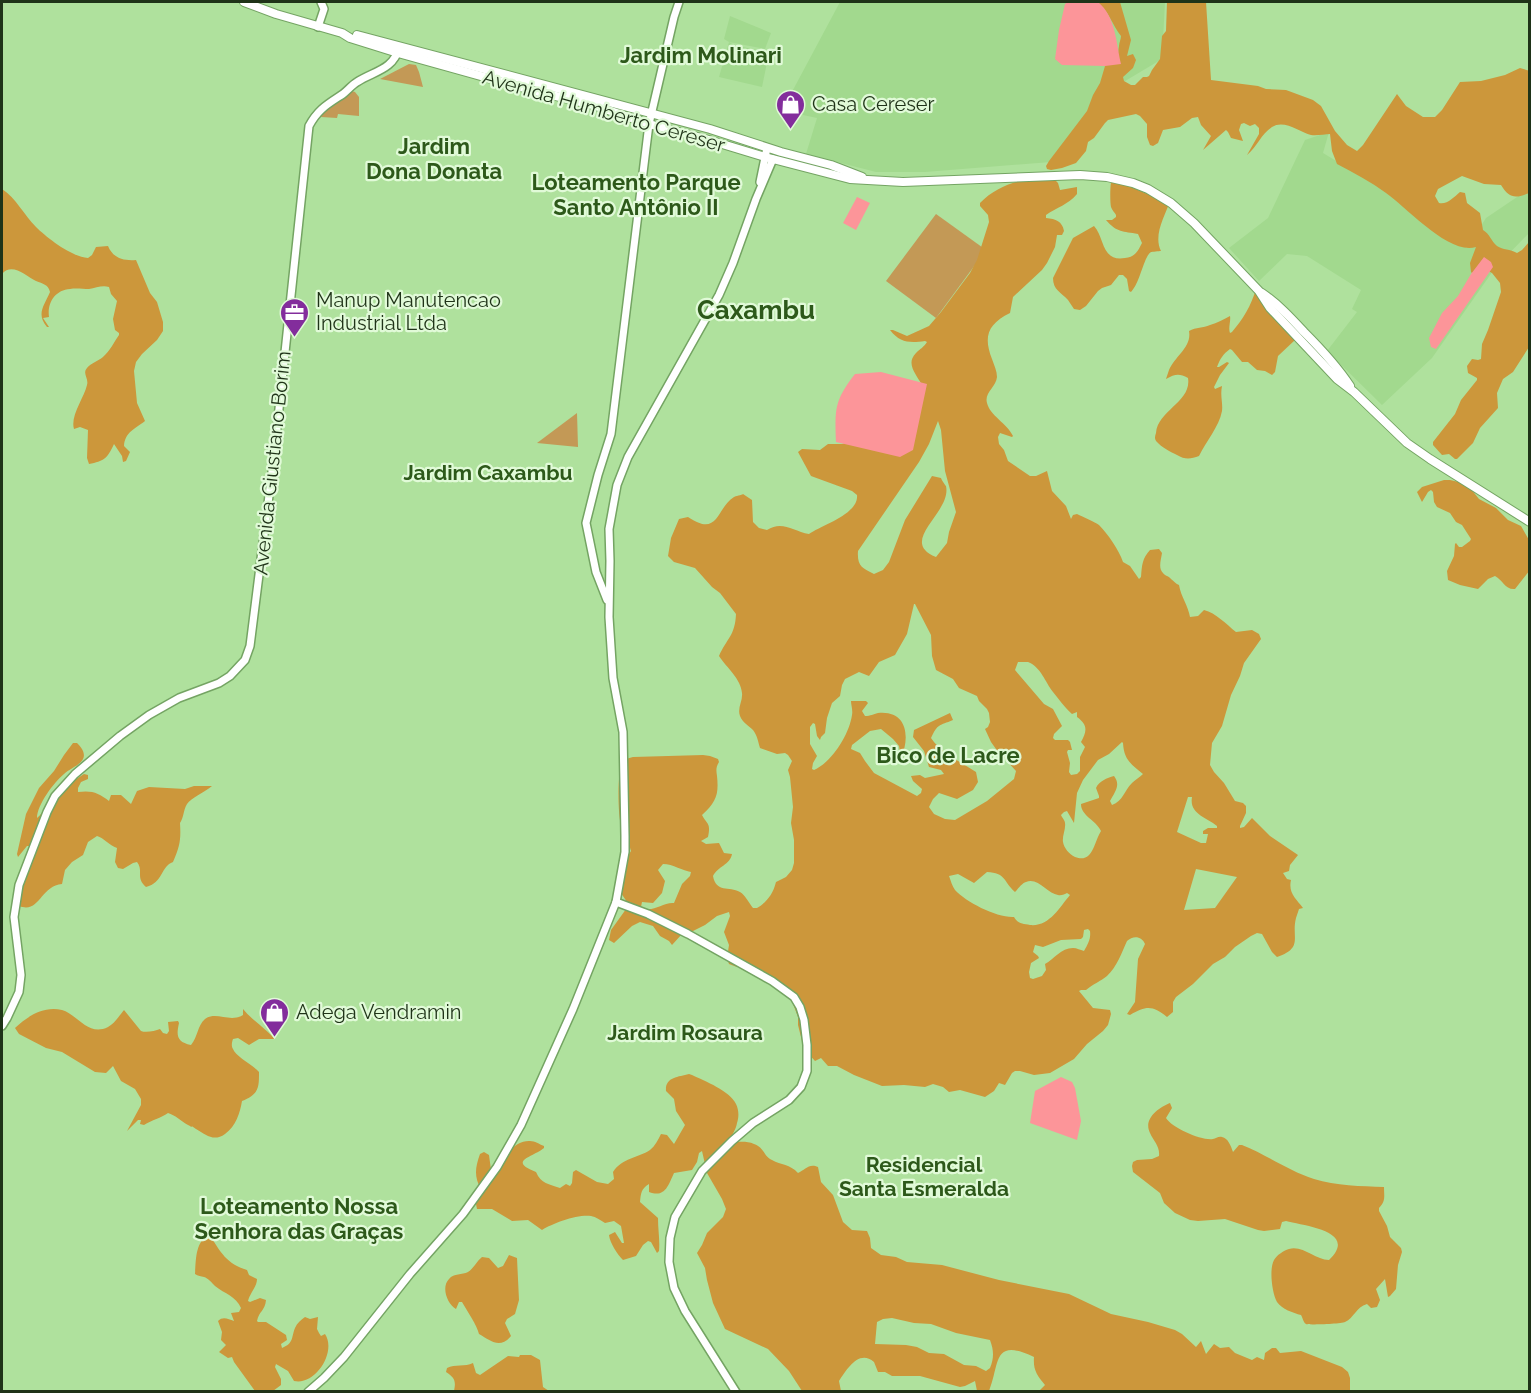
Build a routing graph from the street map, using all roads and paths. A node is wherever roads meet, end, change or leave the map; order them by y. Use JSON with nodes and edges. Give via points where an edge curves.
{"nodes":[{"id":1,"x":244,"y":2,"type":"edge"},
{"id":2,"x":321,"y":2,"type":"edge"},
{"id":3,"x":679,"y":2,"type":"edge"},
{"id":4,"x":318,"y":27,"type":"junction"},
{"id":5,"x":399,"y":49,"type":"junction"},
{"id":6,"x":651,"y":114,"type":"junction"},
{"id":7,"x":649,"y":124,"type":"junction"},
{"id":8,"x":767,"y":148,"type":"junction"},
{"id":9,"x":769,"y":158,"type":"junction"},
{"id":10,"x":869,"y":180,"type":"junction"},
{"id":11,"x":1530,"y":522,"type":"edge"},
{"id":12,"x":609,"y":602,"type":"junction"},
{"id":13,"x":616,"y":902,"type":"junction"},
{"id":14,"x":2,"y":1026,"type":"edge"},
{"id":15,"x":308,"y":1392,"type":"edge"},
{"id":16,"x":736,"y":1392,"type":"edge"}],
"edges":[{"from":1,"to":4,"type":"main road","name":"Avenida Humberto Cereser"},
{"from":2,"to":4,"type":"main road","via":[[324,9]]},
{"from":3,"to":6,"type":"main road"},
{"from":4,"to":5,"type":"main road","name":"Avenida Humberto Cereser"},
{"from":5,"to":6,"type":"main road","name":"Avenida Humberto Cereser"},
{"from":5,"to":7,"type":"main road","name":"Avenida Humberto Cereser"},
{"from":5,"to":14,"type":"main road","name":"Avenida Giustiano Borim","via":[[396,59],[385,69],[357,82],[321,108],[309,126],[253,631],[245,660],[230,676],[149,715],[75,774],[55,796],[19,885],[14,917],[21,975],[19,992]]},
{"from":6,"to":7,"type":"main road"},
{"from":6,"to":8,"type":"main road","name":"Avenida Humberto Cereser"},
{"from":7,"to":9,"type":"main road","name":"Avenida Humberto Cereser"},
{"from":7,"to":12,"type":"main road","via":[[611,434],[586,523],[596,572]]},
{"from":8,"to":9,"type":"main road"},
{"from":8,"to":10,"type":"main road","name":"Avenida Humberto Cereser"},
{"from":9,"to":10,"type":"main road","name":"Avenida Humberto Cereser","via":[[838,177]]},
{"from":9,"to":12,"type":"main road","via":[[719,295],[622,471],[609,529]]},
{"from":10,"to":11,"type":"main road","name":"Avenida Humberto Cereser","via":[[1080,174],[1148,189],[1194,223],[1337,379],[1407,443]]},
{"from":12,"to":13,"type":"main road","via":[[624,766],[625,852]]},
{"from":13,"to":15,"type":"main road","via":[[521,1125],[497,1167],[344,1357]]},
{"from":13,"to":16,"type":"main road","via":[[688,934],[772,981],[794,997],[804,1020],[807,1071],[801,1087],[789,1100],[753,1123],[702,1171],[675,1217],[670,1238],[674,1288]]}]}
